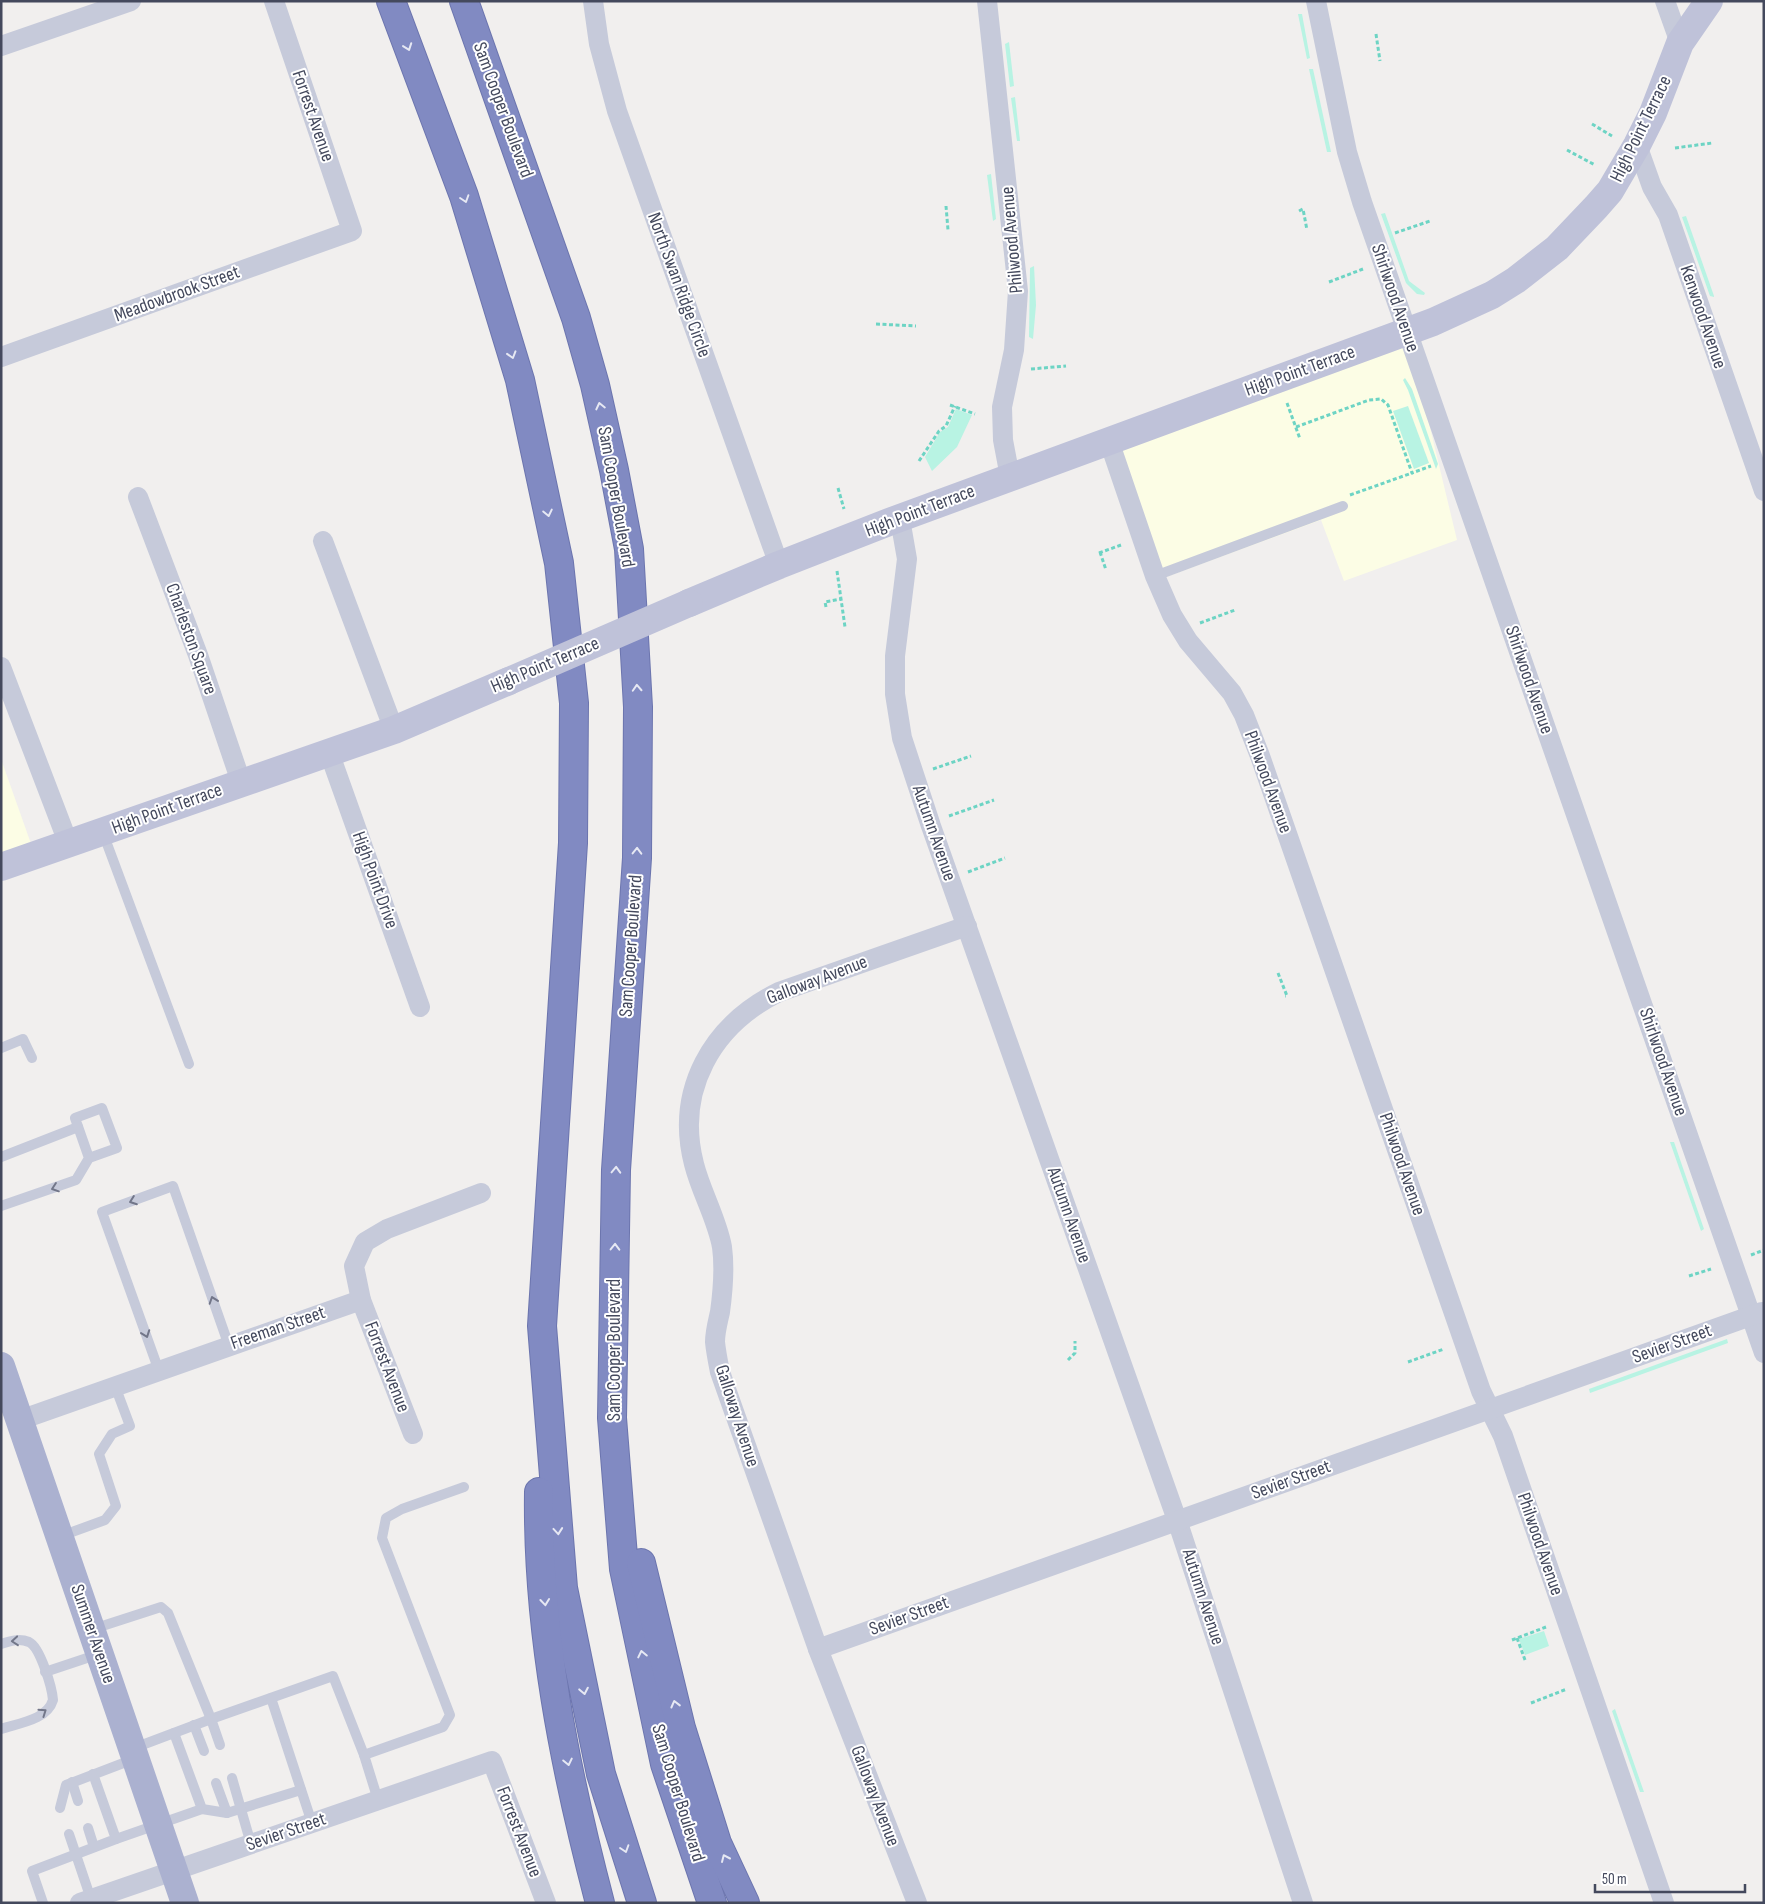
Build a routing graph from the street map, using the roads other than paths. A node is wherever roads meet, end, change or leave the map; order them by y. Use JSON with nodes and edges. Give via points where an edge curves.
{"nodes":[{"id":1,"x":131,"y":1,"type":"edge"},
{"id":2,"x":274,"y":1,"type":"edge"},
{"id":3,"x":391,"y":1,"type":"edge"},
{"id":4,"x":464,"y":1,"type":"edge"},
{"id":5,"x":593,"y":1,"type":"edge"},
{"id":6,"x":987,"y":1,"type":"edge"},
{"id":7,"x":1316,"y":1,"type":"edge"},
{"id":8,"x":1665,"y":1,"type":"edge"},
{"id":9,"x":1709,"y":1,"type":"edge"},
{"id":10,"x":1680,"y":43,"type":"junction"},
{"id":11,"x":1,"y":46,"type":"edge"},
{"id":12,"x":1625,"y":141,"type":"junction"},
{"id":13,"x":352,"y":231,"type":"joint"},
{"id":14,"x":1407,"y":332,"type":"junction"},
{"id":15,"x":1,"y":356,"type":"edge"},
{"id":16,"x":1109,"y":441,"type":"junction"},
{"id":17,"x":1010,"y":478,"type":"junction"},
{"id":18,"x":1764,"y":491,"type":"edge"},
{"id":19,"x":138,"y":497,"type":"dead end"},
{"id":20,"x":1342,"y":502,"type":"road end"},
{"id":21,"x":900,"y":519,"type":"junction"},
{"id":22,"x":323,"y":541,"type":"dead end"},
{"id":23,"x":779,"y":565,"type":"junction"},
{"id":24,"x":1155,"y":576,"type":"junction"},
{"id":25,"x":1,"y":667,"type":"edge"},
{"id":26,"x":394,"y":730,"type":"junction"},
{"id":27,"x":330,"y":752,"type":"junction"},
{"id":28,"x":242,"y":782,"type":"junction"},
{"id":29,"x":103,"y":832,"type":"junction"},
{"id":30,"x":69,"y":845,"type":"junction"},
{"id":31,"x":1,"y":867,"type":"edge"},
{"id":32,"x":967,"y":926,"type":"junction"},
{"id":33,"x":420,"y":1007,"type":"dead end"},
{"id":34,"x":1,"y":1048,"type":"edge"},
{"id":35,"x":32,"y":1058,"type":"dead end"},
{"id":36,"x":189,"y":1064,"type":"dead end"},
{"id":37,"x":78,"y":1127,"type":"junction"},
{"id":38,"x":1,"y":1157,"type":"edge"},
{"id":39,"x":89,"y":1158,"type":"junction"},
{"id":40,"x":481,"y":1193,"type":"dead end"},
{"id":41,"x":1,"y":1206,"type":"edge"},
{"id":42,"x":361,"y":1300,"type":"junction"},
{"id":43,"x":1757,"y":1313,"type":"edge"},
{"id":44,"x":542,"y":1326,"type":"junction"},
{"id":45,"x":229,"y":1346,"type":"junction"},
{"id":46,"x":1764,"y":1353,"type":"edge"},
{"id":47,"x":1,"y":1366,"type":"edge"},
{"id":48,"x":159,"y":1371,"type":"junction"},
{"id":49,"x":115,"y":1386,"type":"junction"},
{"id":50,"x":1490,"y":1409,"type":"junction"},
{"id":51,"x":612,"y":1418,"type":"junction"},
{"id":52,"x":20,"y":1420,"type":"junction"},
{"id":53,"x":413,"y":1434,"type":"dead end"},
{"id":54,"x":464,"y":1487,"type":"dead end"},
{"id":55,"x":1178,"y":1520,"type":"junction"},
{"id":56,"x":60,"y":1536,"type":"junction"},
{"id":57,"x":96,"y":1642,"type":"junction"},
{"id":58,"x":1,"y":1644,"type":"edge"},
{"id":59,"x":818,"y":1649,"type":"junction"},
{"id":60,"x":45,"y":1672,"type":"junction"},
{"id":61,"x":271,"y":1698,"type":"junction"},
{"id":62,"x":211,"y":1719,"type":"junction"},
{"id":63,"x":194,"y":1725,"type":"junction"},
{"id":64,"x":1,"y":1729,"type":"edge"},
{"id":65,"x":174,"y":1733,"type":"junction"},
{"id":66,"x":220,"y":1746,"type":"dead end"},
{"id":67,"x":204,"y":1751,"type":"dead end"},
{"id":68,"x":134,"y":1753,"type":"junction"},
{"id":69,"x":364,"y":1755,"type":"junction"},
{"id":70,"x":492,"y":1761,"type":"joint"},
{"id":71,"x":93,"y":1774,"type":"junction"},
{"id":72,"x":232,"y":1778,"type":"dead end"},
{"id":73,"x":72,"y":1782,"type":"junction"},
{"id":74,"x":216,"y":1783,"type":"dead end"},
{"id":75,"x":301,"y":1790,"type":"junction"},
{"id":76,"x":378,"y":1800,"type":"junction"},
{"id":77,"x":78,"y":1801,"type":"dead end"},
{"id":78,"x":60,"y":1808,"type":"dead end"},
{"id":79,"x":242,"y":1808,"type":"junction"},
{"id":80,"x":202,"y":1809,"type":"junction"},
{"id":81,"x":227,"y":1813,"type":"junction"},
{"id":82,"x":312,"y":1823,"type":"junction"},
{"id":83,"x":158,"y":1824,"type":"junction"},
{"id":84,"x":88,"y":1828,"type":"dead end"},
{"id":85,"x":69,"y":1834,"type":"dead end"},
{"id":86,"x":116,"y":1839,"type":"junction"},
{"id":87,"x":250,"y":1844,"type":"junction"},
{"id":88,"x":94,"y":1847,"type":"junction"},
{"id":89,"x":75,"y":1854,"type":"junction"},
{"id":90,"x":174,"y":1871,"type":"junction"},
{"id":91,"x":85,"y":1901,"type":"edge"},
{"id":92,"x":43,"y":1903,"type":"edge"},
{"id":93,"x":185,"y":1903,"type":"edge"},
{"id":94,"x":546,"y":1903,"type":"edge"},
{"id":95,"x":600,"y":1903,"type":"edge"},
{"id":96,"x":642,"y":1903,"type":"edge"},
{"id":97,"x":712,"y":1903,"type":"edge"},
{"id":98,"x":745,"y":1903,"type":"edge"},
{"id":99,"x":917,"y":1903,"type":"edge"},
{"id":100,"x":1303,"y":1903,"type":"edge"},
{"id":101,"x":1664,"y":1903,"type":"edge"}],
"edges":[{"from":1,"to":11,"type":"street"},
{"from":2,"to":13,"type":"street","name":"Forrest Avenue"},
{"from":3,"to":44,"type":"highway","one_way":true,"via":[[464,196],[517,371],[559,563],[574,703],[573,843]]},
{"from":51,"to":4,"type":"highway","name":"Sam Cooper Boulevard","one_way":true,"via":[[616,1170],[636,858],[638,707],[629,549],[608,442],[576,318]]},
{"from":5,"to":23,"type":"street","name":"North Swan Ridge Circle","via":[[599,44],[617,111]]},
{"from":6,"to":17,"type":"street","name":"Philwood Avenue","via":[[1018,290],[1014,350],[1002,407],[1003,440]]},
{"from":7,"to":14,"type":"street","name":"Shirlwood Avenue","via":[[1347,152]]},
{"from":8,"to":10,"type":"street"},
{"from":9,"to":10,"type":"street","name":"High Point Terrace"},
{"from":10,"to":12,"type":"street","name":"High Point Terrace","via":[[1653,113]]},
{"from":12,"to":14,"type":"street","name":"High Point Terrace","via":[[1610,191],[1544,260],[1492,295]]},
{"from":12,"to":18,"type":"street","name":"Kenwood Avenue","via":[[1668,215]]},
{"from":13,"to":15,"type":"street","name":"Meadowbrook Street"},
{"from":14,"to":16,"type":"street","name":"High Point Terrace"},
{"from":14,"to":43,"type":"street","name":"Shirlwood Avenue"},
{"from":16,"to":17,"type":"street","name":"High Point Terrace"},
{"from":16,"to":24,"type":"street","name":"Philwood Avenue"},
{"from":17,"to":21,"type":"street","name":"High Point Terrace"},
{"from":19,"to":28,"type":"street","name":"Charleston Square"},
{"from":20,"to":24,"type":"lane"},
{"from":21,"to":23,"type":"street","name":"High Point Terrace"},
{"from":21,"to":32,"type":"street","name":"Autumn Avenue","via":[[907,559],[895,656],[898,714],[912,772]]},
{"from":22,"to":26,"type":"street"},
{"from":23,"to":26,"type":"street","name":"High Point Terrace","bridge":true},
{"from":24,"to":50,"type":"street","name":"Philwood Avenue","via":[[1188,641],[1232,693],[1244,715]]},
{"from":25,"to":30,"type":"street"},
{"from":26,"to":27,"type":"street","name":"High Point Terrace"},
{"from":27,"to":28,"type":"street","name":"High Point Terrace"},
{"from":27,"to":33,"type":"street","name":"High Point Drive"},
{"from":28,"to":29,"type":"street","name":"High Point Terrace"},
{"from":29,"to":30,"type":"street","name":"High Point Terrace"},
{"from":29,"to":36,"type":"lane"},
{"from":30,"to":31,"type":"street","name":"High Point Terrace"},
{"from":32,"to":55,"type":"street","name":"Autumn Avenue"},
{"from":32,"to":59,"type":"street","name":"Galloway Avenue","via":[[779,992],[757,1003],[718,1040],[702,1066],[691,1096],[691,1152],[722,1246],[724,1286],[715,1340],[720,1372]]},
{"from":34,"to":35,"type":"lane","via":[[23,1039]]},
{"from":37,"to":38,"type":"lane"},
{"from":37,"to":39,"type":"lane"},
{"from":37,"to":39,"type":"lane","via":[[75,1118],[102,1108],[116,1148]]},
{"from":39,"to":41,"type":"lane","one_way":true,"via":[[76,1180]]},
{"from":40,"to":42,"type":"street","via":[[387,1229],[365,1242],[354,1266]]},
{"from":42,"to":45,"type":"street","name":"Freeman Street"},
{"from":42,"to":53,"type":"street","name":"Forrest Avenue"},
{"from":43,"to":46,"type":"street","name":"Shirlwood Avenue"},
{"from":43,"to":50,"type":"street","name":"Sevier Street"},
{"from":44,"to":95,"type":"highway","one_way":true,"via":[[539,1539],[554,1690]]},
{"from":44,"to":96,"type":"highway","one_way":true,"via":[[563,1588],[601,1774]]},
{"from":45,"to":48,"type":"street","name":"Freeman Street"},
{"from":45,"to":48,"type":"lane","one_way":true,"via":[[173,1186],[102,1212]]},
{"from":47,"to":52,"type":"main road","name":"Summer Avenue"},
{"from":48,"to":49,"type":"street","name":"Freeman Street"},
{"from":49,"to":52,"type":"street","name":"Freeman Street"},
{"from":49,"to":56,"type":"lane","via":[[130,1426],[112,1434],[99,1454],[116,1506],[105,1520]]},
{"from":50,"to":55,"type":"street","name":"Sevier Street"},
{"from":50,"to":101,"type":"street","name":"Philwood Avenue","via":[[1503,1436]]},
{"from":97,"to":51,"type":"highway","name":"Sam Cooper Boulevard","one_way":true,"via":[[665,1764],[624,1569]]},
{"from":98,"to":51,"type":"highway","one_way":true,"via":[[717,1842],[681,1728],[643,1571]]},
{"from":52,"to":56,"type":"main road","name":"Summer Avenue"},
{"from":54,"to":69,"type":"lane","via":[[386,1518],[382,1538],[450,1715],[443,1727]]},
{"from":55,"to":59,"type":"street","name":"Sevier Street"},
{"from":55,"to":100,"type":"street","name":"Autumn Avenue"},
{"from":56,"to":57,"type":"main road","name":"Summer Avenue"},
{"from":57,"to":60,"type":"lane"},
{"from":57,"to":62,"type":"lane","via":[[161,1608],[168,1613]]},
{"from":57,"to":68,"type":"main road","name":"Summer Avenue"},
{"from":60,"to":58,"type":"lane","one_way":true,"via":[[38,1651],[31,1643],[21,1640]]},
{"from":59,"to":99,"type":"street","name":"Galloway Avenue"},
{"from":64,"to":60,"type":"lane","one_way":true,"via":[[41,1715],[51,1707],[52,1694]]},
{"from":61,"to":62,"type":"lane"},
{"from":61,"to":69,"type":"lane","via":[[333,1676]]},
{"from":61,"to":75,"type":"lane"},
{"from":62,"to":63,"type":"lane"},
{"from":62,"to":66,"type":"lane"},
{"from":63,"to":65,"type":"lane"},
{"from":63,"to":67,"type":"lane"},
{"from":65,"to":68,"type":"lane"},
{"from":65,"to":80,"type":"lane"},
{"from":68,"to":71,"type":"lane"},
{"from":68,"to":83,"type":"main road","name":"Summer Avenue"},
{"from":69,"to":76,"type":"lane"},
{"from":70,"to":76,"type":"street","name":"Sevier Street"},
{"from":70,"to":94,"type":"street","name":"Forrest Avenue"},
{"from":71,"to":73,"type":"lane"},
{"from":71,"to":86,"type":"lane"},
{"from":72,"to":79,"type":"lane"},
{"from":73,"to":77,"type":"lane"},
{"from":73,"to":78,"type":"lane","via":[[66,1785]]},
{"from":74,"to":81,"type":"lane"},
{"from":75,"to":79,"type":"lane"},
{"from":75,"to":82,"type":"lane"},
{"from":76,"to":82,"type":"street","name":"Sevier Street"},
{"from":79,"to":81,"type":"lane"},
{"from":79,"to":87,"type":"lane"},
{"from":80,"to":81,"type":"lane"},
{"from":80,"to":83,"type":"lane"},
{"from":82,"to":87,"type":"street","name":"Sevier Street"},
{"from":83,"to":86,"type":"lane"},
{"from":83,"to":90,"type":"main road","name":"Summer Avenue"},
{"from":84,"to":88,"type":"lane"},
{"from":85,"to":89,"type":"lane"},
{"from":86,"to":88,"type":"lane"},
{"from":87,"to":90,"type":"street","name":"Sevier Street"},
{"from":88,"to":89,"type":"lane"},
{"from":89,"to":91,"type":"lane"},
{"from":89,"to":92,"type":"lane","via":[[32,1870]]},
{"from":90,"to":91,"type":"street","name":"Sevier Street"},
{"from":90,"to":93,"type":"main road","name":"Summer Avenue"}]}
